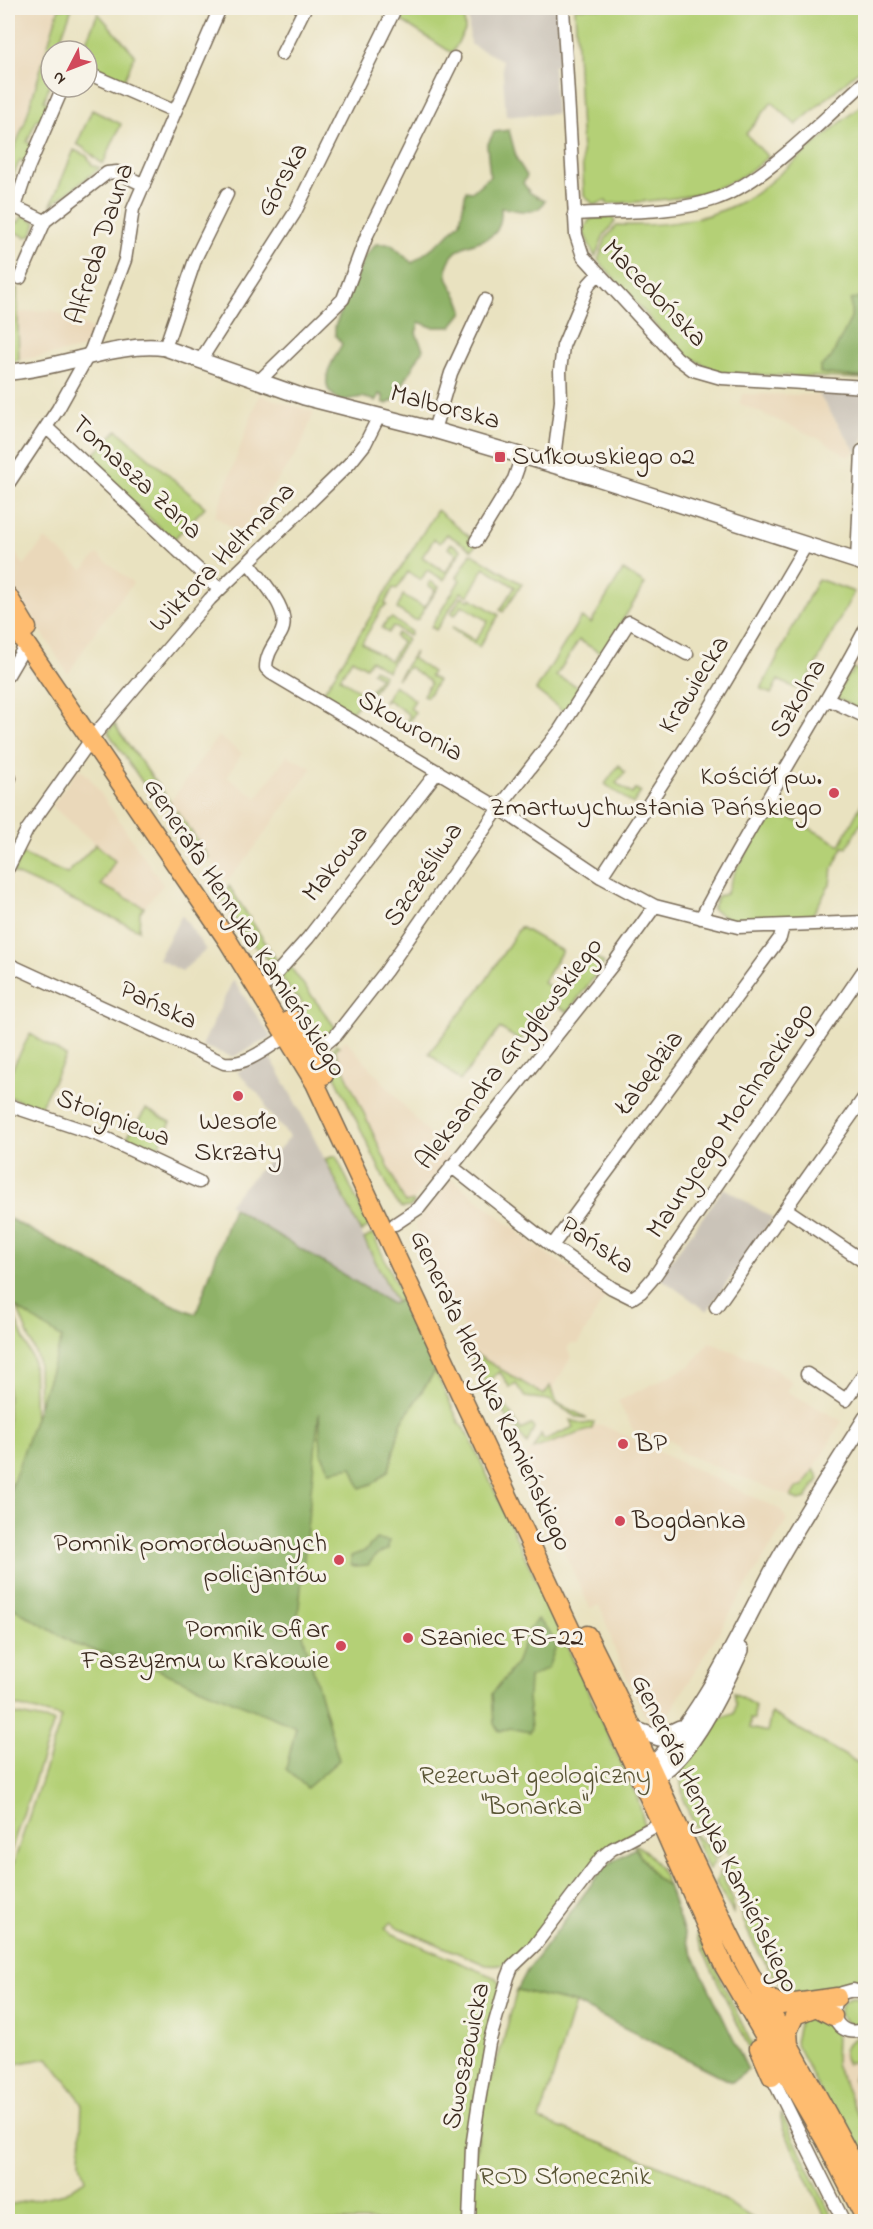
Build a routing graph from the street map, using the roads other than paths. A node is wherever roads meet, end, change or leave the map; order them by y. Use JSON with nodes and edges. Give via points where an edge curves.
{"nodes":[{"id":1,"x":220,"y":8,"type":"edge"},
{"id":2,"x":305,"y":8,"type":"edge"},
{"id":3,"x":563,"y":8,"type":"edge"},
{"id":4,"x":393,"y":13,"type":"dead end"},
{"id":5,"x":282,"y":54,"type":"dead end"},
{"id":6,"x":454,"y":58,"type":"dead end"},
{"id":7,"x":99,"y":78,"type":"edge"},
{"id":8,"x":866,"y":81,"type":"edge"},
{"id":9,"x":58,"y":99,"type":"edge"},
{"id":10,"x":174,"y":111,"type":"junction"},
{"id":11,"x":144,"y":185,"type":"junction"},
{"id":12,"x":227,"y":194,"type":"dead end"},
{"id":13,"x":574,"y":214,"type":"junction"},
{"id":14,"x":45,"y":221,"type":"junction"},
{"id":15,"x":599,"y":273,"type":"junction"},
{"id":16,"x":20,"y":278,"type":"dead end"},
{"id":17,"x":485,"y":300,"type":"dead end"},
{"id":18,"x":165,"y":348,"type":"junction"},
{"id":19,"x":87,"y":358,"type":"junction"},
{"id":20,"x":200,"y":361,"type":"junction"},
{"id":21,"x":8,"y":372,"type":"edge"},
{"id":22,"x":258,"y":382,"type":"junction"},
{"id":23,"x":866,"y":387,"type":"edge"},
{"id":24,"x":379,"y":416,"type":"junction"},
{"id":25,"x":46,"y":427,"type":"junction"},
{"id":26,"x":434,"y":430,"type":"junction"},
{"id":27,"x":862,"y":451,"type":"dead end"},
{"id":28,"x":522,"y":456,"type":"junction"},
{"id":29,"x":553,"y":466,"type":"junction"},
{"id":30,"x":8,"y":484,"type":"edge"},
{"id":31,"x":476,"y":541,"type":"dead end"},
{"id":32,"x":806,"y":545,"type":"junction"},
{"id":33,"x":249,"y":563,"type":"junction"},
{"id":34,"x":861,"y":563,"type":"edge"},
{"id":35,"x":219,"y":589,"type":"junction"},
{"id":36,"x":8,"y":596,"type":"edge"},
{"id":37,"x":8,"y":618,"type":"edge"},
{"id":38,"x":866,"y":628,"type":"edge"},
{"id":39,"x":25,"y":646,"type":"junction"},
{"id":40,"x":687,"y":654,"type":"dead end"},
{"id":41,"x":8,"y":675,"type":"edge"},
{"id":42,"x":828,"y":699,"type":"junction"},
{"id":43,"x":866,"y":717,"type":"edge"},
{"id":44,"x":94,"y":737,"type":"junction"},
{"id":45,"x":438,"y":771,"type":"junction"},
{"id":46,"x":499,"y":808,"type":"junction"},
{"id":47,"x":8,"y":868,"type":"edge"},
{"id":48,"x":601,"y":878,"type":"junction"},
{"id":49,"x":655,"y":906,"type":"junction"},
{"id":50,"x":700,"y":918,"type":"junction"},
{"id":51,"x":866,"y":922,"type":"edge"},
{"id":52,"x":783,"y":926,"type":"junction"},
{"id":53,"x":8,"y":964,"type":"edge"},
{"id":54,"x":866,"y":967,"type":"edge"},
{"id":55,"x":268,"y":983,"type":"junction"},
{"id":56,"x":288,"y":1035,"type":"junction"},
{"id":57,"x":313,"y":1054,"type":"junction"},
{"id":58,"x":865,"y":1098,"type":"edge"},
{"id":59,"x":8,"y":1105,"type":"edge"},
{"id":60,"x":451,"y":1166,"type":"junction"},
{"id":61,"x":199,"y":1182,"type":"dead end"},
{"id":62,"x":786,"y":1209,"type":"junction"},
{"id":63,"x":394,"y":1224,"type":"junction"},
{"id":64,"x":552,"y":1246,"type":"junction"},
{"id":65,"x":866,"y":1263,"type":"edge"},
{"id":66,"x":632,"y":1298,"type":"joint"},
{"id":67,"x":716,"y":1307,"type":"dead end"},
{"id":68,"x":866,"y":1371,"type":"edge"},
{"id":69,"x":807,"y":1374,"type":"dead end"},
{"id":70,"x":866,"y":1418,"type":"edge"},
{"id":71,"x":792,"y":1538,"type":"junction"},
{"id":72,"x":684,"y":1724,"type":"junction"},
{"id":73,"x":634,"y":1729,"type":"junction"},
{"id":74,"x":649,"y":1774,"type":"junction"},
{"id":75,"x":661,"y":1823,"type":"junction"},
{"id":76,"x":724,"y":1966,"type":"junction"},
{"id":77,"x":760,"y":1993,"type":"junction"},
{"id":78,"x":866,"y":1994,"type":"edge"},
{"id":79,"x":837,"y":1997,"type":"junction"},
{"id":80,"x":833,"y":2016,"type":"junction"},
{"id":81,"x":866,"y":2028,"type":"edge"},
{"id":82,"x":789,"y":2046,"type":"junction"},
{"id":83,"x":772,"y":2077,"type":"joint"},
{"id":84,"x":866,"y":2188,"type":"edge"},
{"id":85,"x":865,"y":2219,"type":"edge"},
{"id":86,"x":469,"y":2222,"type":"edge"},
{"id":87,"x":844,"y":2222,"type":"edge"}],
"edges":[{"from":1,"to":10,"type":"street","name":"Alfreda Dauna"},
{"from":2,"to":5,"type":"street"},
{"from":3,"to":13,"type":"street","name":"Macedońska"},
{"from":4,"to":20,"type":"street","name":"Górska","via":[[294,214]]},
{"from":6,"to":22,"type":"street","via":[[367,235],[345,296]]},
{"from":7,"to":10,"type":"street"},
{"from":8,"to":13,"type":"street","via":[[763,172],[726,195],[690,206]]},
{"from":9,"to":14,"type":"street","via":[[15,207]]},
{"from":10,"to":11,"type":"street","name":"Alfreda Dauna"},
{"from":11,"to":14,"type":"street","via":[[117,172],[107,173]]},
{"from":11,"to":19,"type":"street","name":"Alfreda Dauna","via":[[133,208],[125,260]]},
{"from":12,"to":18,"type":"street","via":[[196,256]]},
{"from":13,"to":15,"type":"street","name":"Macedońska","via":[[578,247]]},
{"from":14,"to":16,"type":"street"},
{"from":15,"to":23,"type":"street","name":"Macedońska","via":[[677,358],[693,370],[733,379]]},
{"from":15,"to":29,"type":"street","via":[[589,284],[563,346]]},
{"from":17,"to":26,"type":"street","via":[[451,373]]},
{"from":18,"to":19,"type":"street","name":"Malborska","via":[[141,347]]},
{"from":18,"to":20,"type":"street","name":"Malborska"},
{"from":19,"to":21,"type":"street","name":"Malborska"},
{"from":19,"to":25,"type":"street","name":"Alfreda Dauna"},
{"from":20,"to":22,"type":"street","name":"Malborska"},
{"from":22,"to":24,"type":"street","name":"Malborska"},
{"from":24,"to":26,"type":"street","name":"Malborska"},
{"from":24,"to":33,"type":"street","name":"Wiktora Heltmana","via":[[354,459]]},
{"from":25,"to":30,"type":"street","name":"Alfreda Dauna"},
{"from":25,"to":35,"type":"street","name":"Tomasza Zana"},
{"from":26,"to":28,"type":"street","name":"Malborska"},
{"from":27,"to":34,"type":"street"},
{"from":28,"to":29,"type":"street","name":"Malborska"},
{"from":28,"to":31,"type":"street","via":[[514,479]]},
{"from":29,"to":32,"type":"street","name":"Malborska"},
{"from":32,"to":34,"type":"street","name":"Malborska"},
{"from":32,"to":48,"type":"street","name":"Krawiecka","via":[[695,733]]},
{"from":33,"to":35,"type":"street","name":"Wiktora Heltmana"},
{"from":33,"to":45,"type":"street","name":"Skowronia","via":[[284,618],[266,668]]},
{"from":35,"to":44,"type":"street","name":"Wiktora Heltmana"},
{"from":36,"to":44,"type":"main road","name":"Generała Henryka Kamieńskiego"},
{"from":37,"to":39,"type":"main road","name":"Generała Henryka Kamieńskiego"},
{"from":38,"to":42,"type":"street","name":"Szkolna"},
{"from":39,"to":41,"type":"street"},
{"from":39,"to":44,"type":"main road","name":"Generała Henryka Kamieńskiego"},
{"from":40,"to":46,"type":"street","name":"Szczęśliwa","via":[[629,622],[559,731]]},
{"from":42,"to":43,"type":"street"},
{"from":42,"to":50,"type":"street","name":"Szkolna"},
{"from":44,"to":47,"type":"street","name":"Wiktora Heltmana","via":[[27,830]]},
{"from":44,"to":55,"type":"main road","name":"Generała Henryka Kamieńskiego"},
{"from":44,"to":56,"type":"main road","name":"Generała Henryka Kamieńskiego"},
{"from":45,"to":46,"type":"street","name":"Skowronia"},
{"from":45,"to":55,"type":"street","name":"Makowa","via":[[308,938]]},
{"from":46,"to":48,"type":"street","name":"Skowronia"},
{"from":46,"to":57,"type":"street","name":"Szczęśliwa","via":[[376,985],[336,1035]]},
{"from":48,"to":49,"type":"street","name":"Skowronia"},
{"from":49,"to":50,"type":"street","name":"Skowronia"},
{"from":49,"to":60,"type":"street","name":"Aleksandra Gryglewskiego"},
{"from":50,"to":52,"type":"street","name":"Skowronia","via":[[738,927]]},
{"from":51,"to":52,"type":"street","name":"Skowronia"},
{"from":52,"to":64,"type":"street","name":"Łabędzia","via":[[780,938]]},
{"from":53,"to":56,"type":"street","name":"Pańska","via":[[224,1063],[244,1061]]},
{"from":54,"to":66,"type":"street","name":"Maurycego Mochnackiego","via":[[654,1277]]},
{"from":55,"to":57,"type":"main road","name":"Generała Henryka Kamieńskiego"},
{"from":56,"to":74,"type":"main road","name":"Generała Henryka Kamieńskiego","via":[[346,1146]]},
{"from":57,"to":63,"type":"main road","name":"Generała Henryka Kamieńskiego"},
{"from":58,"to":62,"type":"street"},
{"from":59,"to":61,"type":"street","name":"Stoigniewa","via":[[101,1136]]},
{"from":60,"to":63,"type":"street","name":"Aleksandra Gryglewskiego","via":[[419,1208]]},
{"from":60,"to":64,"type":"street","name":"Pańska"},
{"from":62,"to":65,"type":"street"},
{"from":62,"to":67,"type":"street"},
{"from":63,"to":73,"type":"main road","name":"Generała Henryka Kamieńskiego","via":[[576,1616]]},
{"from":64,"to":66,"type":"street","name":"Pańska"},
{"from":68,"to":69,"type":"street","via":[[846,1400]]},
{"from":70,"to":71,"type":"street"},
{"from":71,"to":72,"type":"street","via":[[713,1682]]},
{"from":71,"to":74,"type":"street","via":[[768,1596],[709,1714],[683,1750]]},
{"from":72,"to":73,"type":"street","via":[[659,1738]]},
{"from":72,"to":74,"type":"street"},
{"from":73,"to":74,"type":"main road","name":"Generała Henryka Kamieńskiego"},
{"from":74,"to":75,"type":"main road","name":"Generała Henryka Kamieńskiego"},
{"from":74,"to":77,"type":"main road","name":"Generała Henryka Kamieńskiego"},
{"from":75,"to":76,"type":"main road","name":"Generała Henryka Kamieńskiego"},
{"from":75,"to":86,"type":"street","name":"Swoszowicka","via":[[601,1858],[535,1945],[512,1968],[489,2043],[479,2101],[472,2147]]},
{"from":76,"to":83,"type":"main road"},
{"from":76,"to":85,"type":"main road","name":"Generała Henryka Kamieńskiego","via":[[825,2140]]},
{"from":77,"to":79,"type":"main road","via":[[781,2005]]},
{"from":77,"to":82,"type":"main road","name":"Generała Henryka Kamieńskiego"},
{"from":78,"to":79,"type":"street","via":[[853,1990]]},
{"from":79,"to":80,"type":"street"},
{"from":80,"to":81,"type":"street","via":[[847,2031]]},
{"from":80,"to":82,"type":"main road","via":[[816,2007],[795,2015],[788,2031]]},
{"from":82,"to":84,"type":"main road","name":"Generała Henryka Kamieńskiego"},
{"from":83,"to":87,"type":"street"}]}
